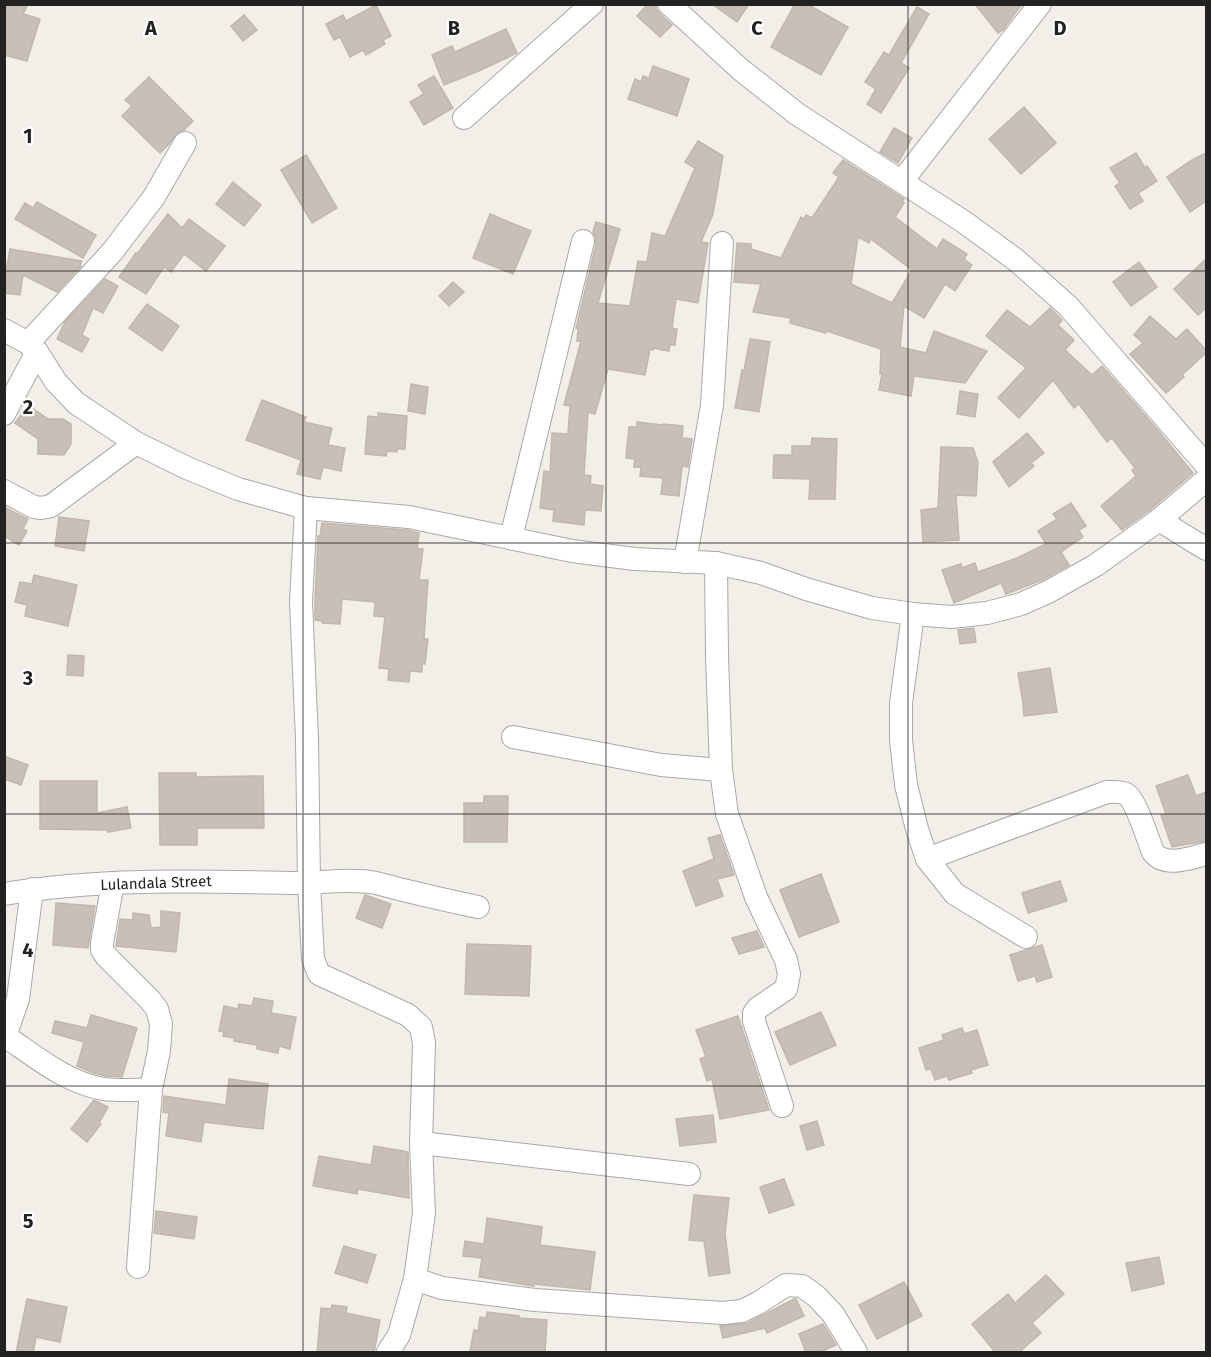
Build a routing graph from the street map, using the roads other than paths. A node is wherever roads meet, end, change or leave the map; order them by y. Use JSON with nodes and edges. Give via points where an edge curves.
{"nodes":[{"id":1,"x":592,"y":4,"type":"edge"},
{"id":2,"x":669,"y":4,"type":"edge"},
{"id":3,"x":1040,"y":4,"type":"edge"},
{"id":4,"x":464,"y":118,"type":"dead end"},
{"id":5,"x":185,"y":143,"type":"dead end"},
{"id":6,"x":902,"y":181,"type":"junction"},
{"id":7,"x":583,"y":241,"type":"dead end"},
{"id":8,"x":722,"y":243,"type":"dead end"},
{"id":9,"x":4,"y":330,"type":"edge"},
{"id":10,"x":33,"y":348,"type":"junction"},
{"id":11,"x":4,"y":414,"type":"edge"},
{"id":12,"x":136,"y":443,"type":"junction"},
{"id":13,"x":1206,"y":465,"type":"edge"},
{"id":14,"x":1206,"y":480,"type":"edge"},
{"id":15,"x":4,"y":491,"type":"edge"},
{"id":16,"x":306,"y":508,"type":"junction"},
{"id":17,"x":1159,"y":519,"type":"junction"},
{"id":18,"x":511,"y":538,"type":"junction"},
{"id":19,"x":1206,"y":549,"type":"edge"},
{"id":20,"x":685,"y":562,"type":"junction"},
{"id":21,"x":716,"y":563,"type":"junction"},
{"id":22,"x":913,"y":614,"type":"junction"},
{"id":23,"x":513,"y":737,"type":"dead end"},
{"id":24,"x":721,"y":770,"type":"junction"},
{"id":25,"x":1206,"y":854,"type":"edge"},
{"id":26,"x":927,"y":859,"type":"junction"},
{"id":27,"x":113,"y":883,"type":"junction"},
{"id":28,"x":309,"y":883,"type":"junction"},
{"id":29,"x":32,"y":890,"type":"junction"},
{"id":30,"x":4,"y":894,"type":"edge"},
{"id":31,"x":478,"y":907,"type":"dead end"},
{"id":32,"x":1026,"y":937,"type":"dead end"},
{"id":33,"x":5,"y":1037,"type":"edge"},
{"id":34,"x":152,"y":1089,"type":"junction"},
{"id":35,"x":782,"y":1106,"type":"dead end"},
{"id":36,"x":421,"y":1143,"type":"junction"},
{"id":37,"x":689,"y":1174,"type":"dead end"},
{"id":38,"x":138,"y":1267,"type":"dead end"},
{"id":39,"x":416,"y":1280,"type":"junction"},
{"id":40,"x":388,"y":1353,"type":"edge"},
{"id":41,"x":856,"y":1353,"type":"edge"}],
"edges":[{"from":1,"to":4,"type":"street"},
{"from":2,"to":6,"type":"street","via":[[740,69],[798,114]]},
{"from":3,"to":6,"type":"street"},
{"from":5,"to":10,"type":"street","via":[[154,197]]},
{"from":6,"to":13,"type":"street","via":[[1016,260],[1068,306]]},
{"from":7,"to":18,"type":"street"},
{"from":8,"to":20,"type":"street","via":[[712,405]]},
{"from":9,"to":10,"type":"street"},
{"from":10,"to":11,"type":"street"},
{"from":10,"to":12,"type":"street","via":[[76,403]]},
{"from":12,"to":15,"type":"street","via":[[51,506],[34,507]]},
{"from":12,"to":16,"type":"street","via":[[238,489]]},
{"from":14,"to":17,"type":"street"},
{"from":16,"to":18,"type":"street","via":[[409,518]]},
{"from":16,"to":28,"type":"street","via":[[301,602]]},
{"from":17,"to":19,"type":"street"},
{"from":17,"to":22,"type":"street","via":[[1096,565],[1021,604],[952,617]]},
{"from":18,"to":20,"type":"street","via":[[572,551]]},
{"from":20,"to":21,"type":"street"},
{"from":21,"to":22,"type":"street","via":[[872,608]]},
{"from":21,"to":24,"type":"street"},
{"from":22,"to":26,"type":"street","via":[[901,703],[901,740],[906,785]]},
{"from":23,"to":24,"type":"street","via":[[661,765]]},
{"from":24,"to":35,"type":"street","via":[[727,814],[789,974],[786,989],[754,1012]]},
{"from":25,"to":26,"type":"street","via":[[1183,860],[1157,858],[1133,801],[1117,791]]},
{"from":26,"to":32,"type":"street","via":[[956,894]]},
{"from":27,"to":28,"type":"street","name":"Lulandala Street"},
{"from":27,"to":29,"type":"street","name":"Lulandala Street"},
{"from":27,"to":34,"type":"street","via":[[102,950],[157,1009],[160,1042]]},
{"from":28,"to":31,"type":"street","name":"Lulandala Street","via":[[375,883]]},
{"from":28,"to":36,"type":"street","via":[[313,959],[319,974],[408,1015],[421,1027]]},
{"from":29,"to":30,"type":"street","name":"Lulandala Street"},
{"from":29,"to":33,"type":"street","via":[[18,999]]},
{"from":33,"to":34,"type":"street","via":[[74,1080],[102,1088]]},
{"from":34,"to":38,"type":"street"},
{"from":36,"to":37,"type":"street"},
{"from":36,"to":39,"type":"street","via":[[424,1213]]},
{"from":39,"to":40,"type":"street","via":[[399,1335]]},
{"from":39,"to":41,"type":"street","via":[[442,1288],[535,1300],[723,1313],[742,1311],[786,1285],[802,1286],[832,1314]]}]}
